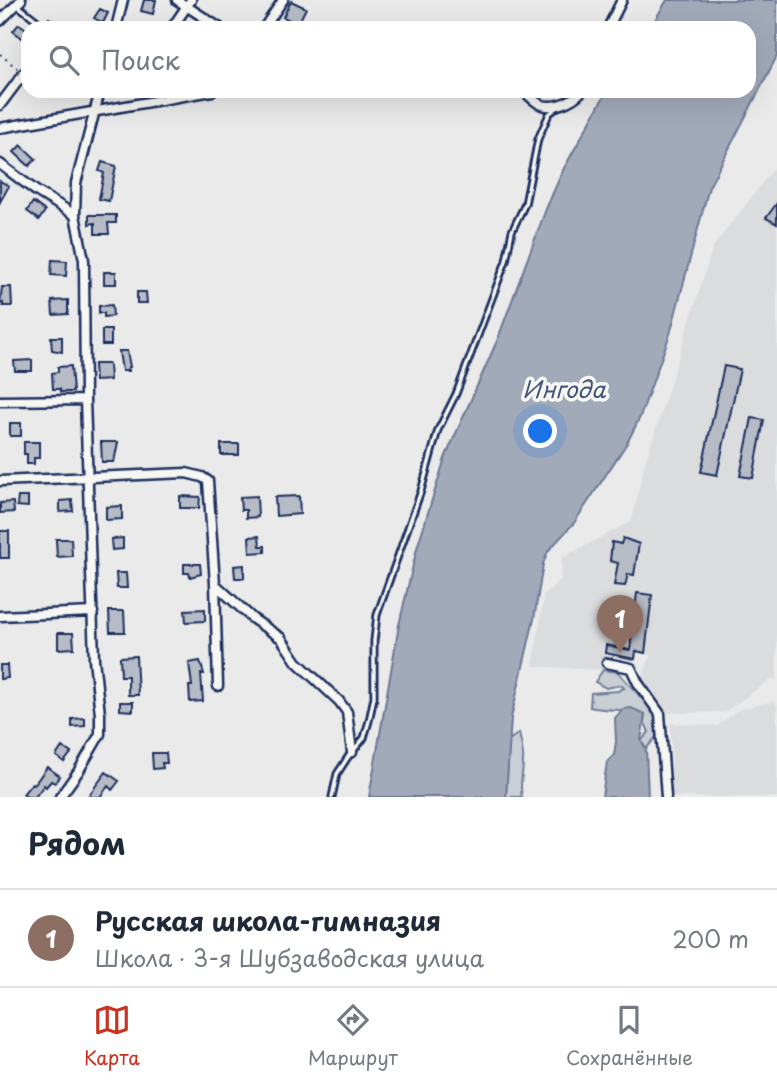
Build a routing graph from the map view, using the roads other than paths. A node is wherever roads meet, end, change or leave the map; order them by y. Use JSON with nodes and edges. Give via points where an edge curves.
{"nodes":[{"id":1,"x":123,"y":0,"type":"edge"},
{"id":2,"x":177,"y":0,"type":"edge"},
{"id":3,"x":283,"y":0,"type":"edge"},
{"id":4,"x":622,"y":0,"type":"edge"},
{"id":5,"x":19,"y":3,"type":"edge"},
{"id":6,"x":189,"y":3,"type":"edge"},
{"id":7,"x":0,"y":21,"type":"edge"},
{"id":8,"x":38,"y":21,"type":"edge"},
{"id":9,"x":118,"y":21,"type":"edge"},
{"id":10,"x":177,"y":21,"type":"edge"},
{"id":11,"x":211,"y":21,"type":"edge"},
{"id":12,"x":269,"y":21,"type":"edge"},
{"id":13,"x":612,"y":21,"type":"edge"},
{"id":14,"x":21,"y":77,"type":"edge"},
{"id":15,"x":99,"y":98,"type":"edge"},
{"id":16,"x":171,"y":98,"type":"edge"},
{"id":17,"x":532,"y":98,"type":"edge"},
{"id":18,"x":573,"y":98,"type":"edge"},
{"id":19,"x":563,"y":103,"type":"junction"},
{"id":20,"x":0,"y":105,"type":"edge"},
{"id":21,"x":96,"y":111,"type":"junction"},
{"id":22,"x":0,"y":128,"type":"edge"},
{"id":23,"x":0,"y":164,"type":"edge"},
{"id":24,"x":75,"y":215,"type":"junction"},
{"id":25,"x":85,"y":400,"type":"junction"},
{"id":26,"x":0,"y":401,"type":"edge"},
{"id":27,"x":88,"y":479,"type":"junction"},
{"id":28,"x":0,"y":481,"type":"edge"},
{"id":29,"x":215,"y":584,"type":"junction"},
{"id":30,"x":93,"y":612,"type":"junction"},
{"id":31,"x":0,"y":616,"type":"edge"},
{"id":32,"x":607,"y":663,"type":"dead end"},
{"id":33,"x":218,"y":686,"type":"dead end"},
{"id":34,"x":352,"y":752,"type":"junction"},
{"id":35,"x":60,"y":797,"type":"edge"},
{"id":36,"x":332,"y":797,"type":"edge"},
{"id":37,"x":666,"y":797,"type":"edge"}],
"edges":[{"from":1,"to":9,"type":"street"},
{"from":2,"to":6,"type":"street"},
{"from":3,"to":12,"type":"street"},
{"from":4,"to":13,"type":"street"},
{"from":5,"to":7,"type":"street"},
{"from":5,"to":8,"type":"lane"},
{"from":6,"to":10,"type":"street"},
{"from":6,"to":11,"type":"street"},
{"from":14,"to":20,"type":"street"},
{"from":15,"to":21,"type":"street"},
{"from":16,"to":21,"type":"street"},
{"from":17,"to":19,"type":"street","via":[[552,107]]},
{"from":18,"to":19,"type":"street"},
{"from":19,"to":34,"type":"lane","via":[[549,114],[538,139],[525,204],[512,231],[506,261],[457,394],[438,430],[377,615],[374,697],[364,738]]},
{"from":21,"to":22,"type":"street"},
{"from":21,"to":24,"type":"street","via":[[76,183]]},
{"from":23,"to":24,"type":"street"},
{"from":24,"to":25,"type":"street","via":[[84,260]]},
{"from":25,"to":26,"type":"street"},
{"from":25,"to":27,"type":"street"},
{"from":27,"to":28,"type":"street"},
{"from":27,"to":29,"type":"street","via":[[186,473],[208,481]]},
{"from":27,"to":30,"type":"street"},
{"from":29,"to":33,"type":"street"},
{"from":29,"to":34,"type":"street","via":[[281,638],[298,662],[339,701],[347,712]]},
{"from":30,"to":31,"type":"street"},
{"from":30,"to":35,"type":"street","via":[[100,734]]},
{"from":32,"to":37,"type":"street","via":[[631,668],[660,714]]},
{"from":34,"to":36,"type":"lane","via":[[337,774]]}]}
